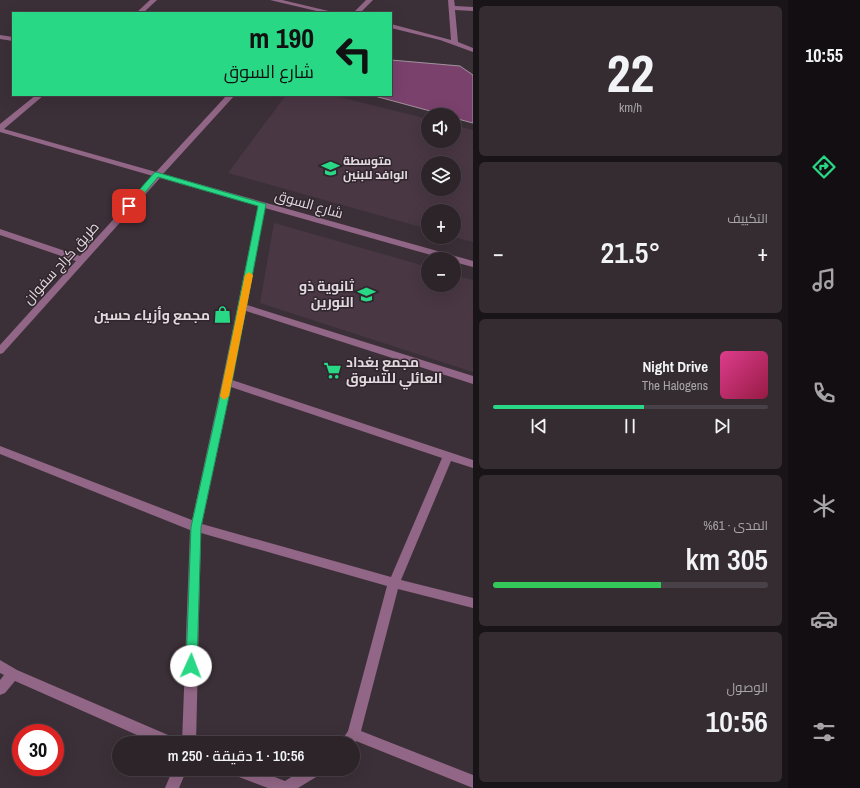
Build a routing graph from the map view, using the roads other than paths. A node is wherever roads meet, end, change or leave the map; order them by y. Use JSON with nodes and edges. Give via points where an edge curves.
{"nodes":[{"id":1,"x":154,"y":0,"type":"edge"},
{"id":2,"x":273,"y":0,"type":"edge"},
{"id":3,"x":370,"y":0,"type":"edge"},
{"id":4,"x":451,"y":0,"type":"edge"},
{"id":5,"x":451,"y":8,"type":"junction"},
{"id":6,"x":473,"y":9,"type":"edge"},
{"id":7,"x":310,"y":11,"type":"edge"},
{"id":8,"x":140,"y":12,"type":"edge"},
{"id":9,"x":322,"y":12,"type":"edge"},
{"id":10,"x":357,"y":12,"type":"edge"},
{"id":11,"x":392,"y":26,"type":"edge"},
{"id":12,"x":0,"y":37,"type":"edge"},
{"id":13,"x":12,"y":39,"type":"edge"},
{"id":14,"x":455,"y":44,"type":"junction"},
{"id":15,"x":473,"y":50,"type":"edge"},
{"id":16,"x":39,"y":96,"type":"edge"},
{"id":17,"x":230,"y":96,"type":"edge"},
{"id":18,"x":0,"y":129,"type":"edge"},
{"id":19,"x":156,"y":174,"type":"junction"},
{"id":20,"x":262,"y":204,"type":"junction"},
{"id":21,"x":0,"y":232,"type":"edge"},
{"id":22,"x":83,"y":260,"type":"junction"},
{"id":23,"x":473,"y":264,"type":"edge"},
{"id":24,"x":242,"y":307,"type":"junction"},
{"id":25,"x":0,"y":351,"type":"edge"},
{"id":26,"x":473,"y":380,"type":"edge"},
{"id":27,"x":227,"y":382,"type":"junction"},
{"id":28,"x":0,"y":450,"type":"edge"},
{"id":29,"x":448,"y":456,"type":"junction"},
{"id":30,"x":473,"y":464,"type":"edge"},
{"id":31,"x":196,"y":527,"type":"junction"},
{"id":32,"x":394,"y":583,"type":"junction"},
{"id":33,"x":473,"y":603,"type":"edge"},
{"id":34,"x":0,"y":666,"type":"edge"},
{"id":35,"x":13,"y":674,"type":"junction"},
{"id":36,"x":0,"y":689,"type":"edge"},
{"id":37,"x":154,"y":736,"type":"edge"},
{"id":38,"x":189,"y":736,"type":"edge"},
{"id":39,"x":352,"y":736,"type":"edge"},
{"id":40,"x":360,"y":741,"type":"edge"},
{"id":41,"x":177,"y":776,"type":"edge"},
{"id":42,"x":254,"y":776,"type":"edge"},
{"id":43,"x":305,"y":776,"type":"edge"},
{"id":44,"x":473,"y":782,"type":"edge"},
{"id":45,"x":172,"y":788,"type":"edge"},
{"id":46,"x":286,"y":788,"type":"edge"}],
"edges":[{"from":1,"to":8,"type":"street"},
{"from":2,"to":7,"type":"street"},
{"from":3,"to":10,"type":"street"},
{"from":4,"to":5,"type":"street"},
{"from":5,"to":6,"type":"street"},
{"from":5,"to":14,"type":"street"},
{"from":7,"to":9,"type":"street"},
{"from":11,"to":14,"type":"street"},
{"from":12,"to":13,"type":"street"},
{"from":14,"to":15,"type":"street"},
{"from":16,"to":18,"type":"street"},
{"from":17,"to":19,"type":"street","name":"طريق كراج سفوان"},
{"from":18,"to":19,"type":"street","name":"شارع السوق"},
{"from":19,"to":20,"type":"street","name":"شارع السوق"},
{"from":19,"to":22,"type":"street","name":"طريق كراج سفوان"},
{"from":20,"to":23,"type":"street","name":"شارع السوق"},
{"from":20,"to":24,"type":"street"},
{"from":21,"to":22,"type":"street"},
{"from":22,"to":25,"type":"street","name":"طريق كراج سفوان"},
{"from":24,"to":26,"type":"street"},
{"from":24,"to":27,"type":"street"},
{"from":27,"to":29,"type":"street"},
{"from":27,"to":31,"type":"street"},
{"from":28,"to":31,"type":"street"},
{"from":29,"to":30,"type":"street"},
{"from":29,"to":32,"type":"street"},
{"from":31,"to":32,"type":"street"},
{"from":31,"to":38,"type":"street"},
{"from":32,"to":33,"type":"street"},
{"from":32,"to":39,"type":"street"},
{"from":34,"to":35,"type":"street"},
{"from":35,"to":36,"type":"street"},
{"from":35,"to":37,"type":"street"},
{"from":40,"to":44,"type":"street"},
{"from":41,"to":45,"type":"street"},
{"from":42,"to":46,"type":"street"},
{"from":43,"to":46,"type":"street"}]}
